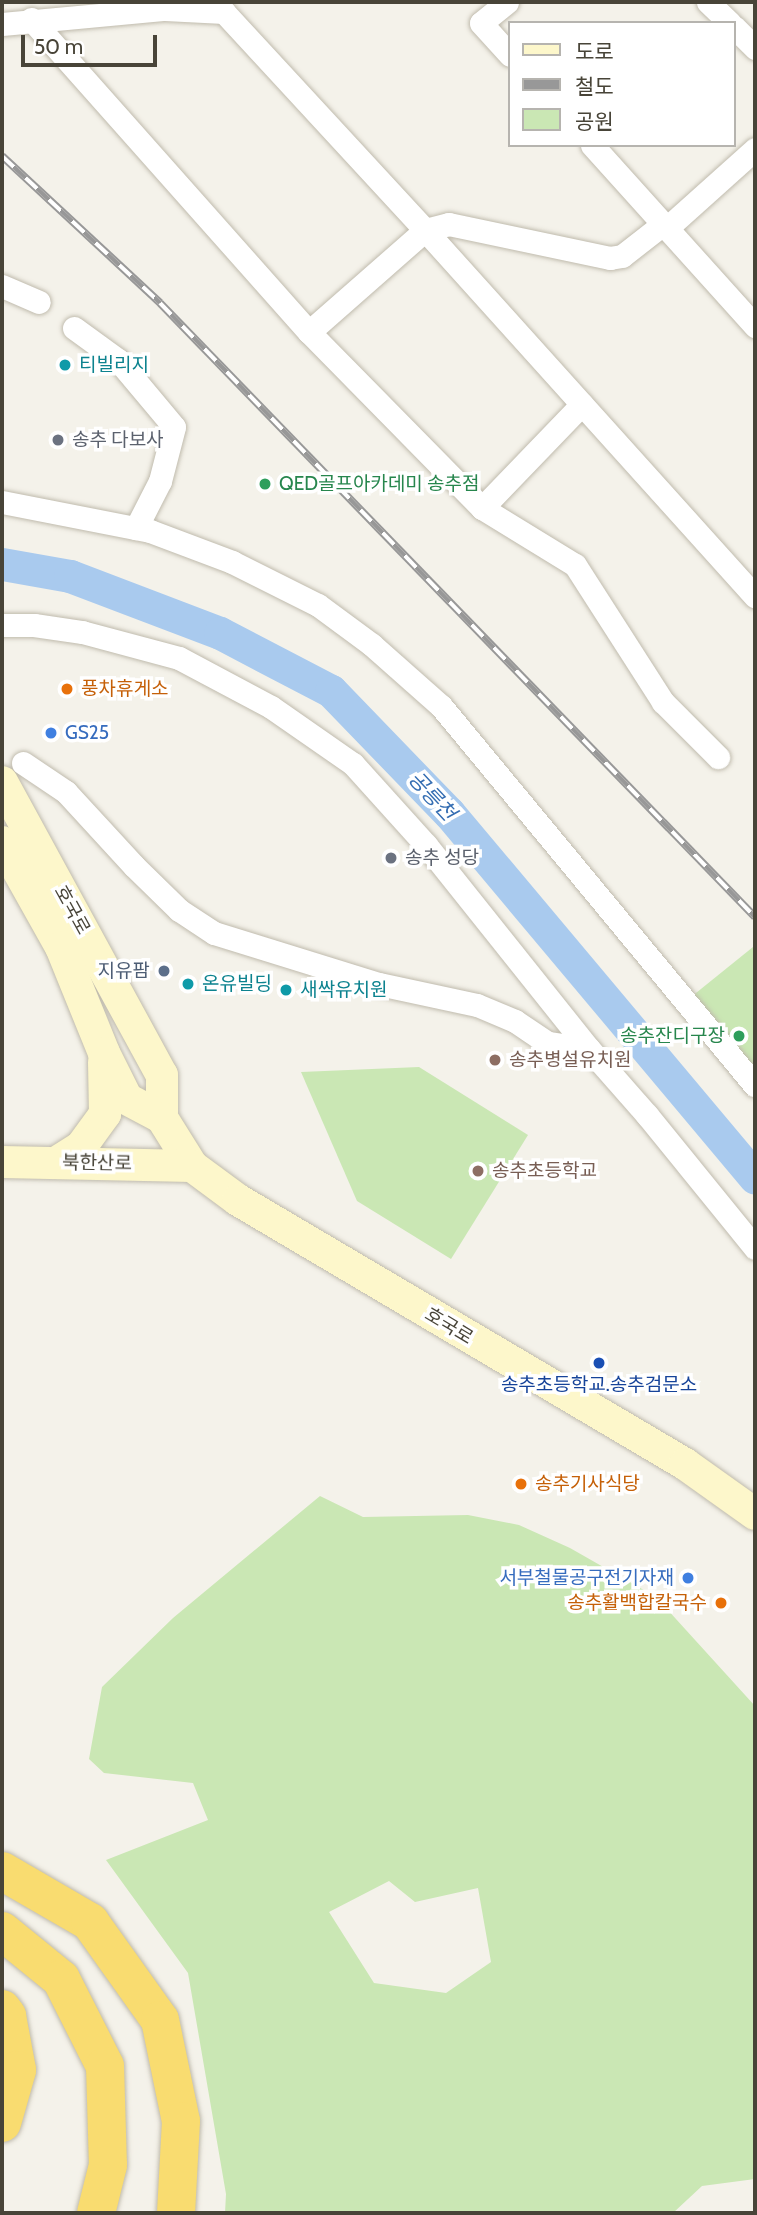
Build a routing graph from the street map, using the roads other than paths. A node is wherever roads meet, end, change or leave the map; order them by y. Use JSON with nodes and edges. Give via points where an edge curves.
{"nodes":[{"id":1,"x":507,"y":2,"type":"edge"},
{"id":2,"x":708,"y":2,"type":"edge"},
{"id":3,"x":162,"y":5,"type":"edge"},
{"id":4,"x":31,"y":19,"type":"junction"},
{"id":5,"x":728,"y":21,"type":"edge"},
{"id":6,"x":2,"y":24,"type":"edge"},
{"id":7,"x":736,"y":29,"type":"edge"},
{"id":8,"x":755,"y":48,"type":"edge"},
{"id":9,"x":508,"y":53,"type":"edge"},
{"id":10,"x":594,"y":147,"type":"edge"},
{"id":11,"x":755,"y":149,"type":"edge"},
{"id":12,"x":665,"y":226,"type":"junction"},
{"id":13,"x":425,"y":230,"type":"junction"},
{"id":14,"x":2,"y":286,"type":"edge"},
{"id":15,"x":39,"y":302,"type":"dead end"},
{"id":16,"x":755,"y":326,"type":"edge"},
{"id":17,"x":74,"y":328,"type":"dead end"},
{"id":18,"x":309,"y":332,"type":"junction"},
{"id":19,"x":582,"y":404,"type":"junction"},
{"id":20,"x":2,"y":502,"type":"edge"},
{"id":21,"x":482,"y":508,"type":"junction"},
{"id":22,"x":136,"y":528,"type":"junction"},
{"id":23,"x":755,"y":596,"type":"edge"},
{"id":24,"x":2,"y":625,"type":"edge"},
{"id":25,"x":718,"y":757,"type":"dead end"},
{"id":26,"x":13,"y":772,"type":"edge"},
{"id":27,"x":2,"y":842,"type":"edge"},
{"id":28,"x":589,"y":1049,"type":"junction"},
{"id":29,"x":104,"y":1053,"type":"junction"},
{"id":30,"x":755,"y":1085,"type":"edge"},
{"id":31,"x":162,"y":1118,"type":"junction"},
{"id":32,"x":2,"y":1162,"type":"edge"},
{"id":33,"x":57,"y":1162,"type":"junction"},
{"id":34,"x":192,"y":1166,"type":"junction"},
{"id":35,"x":755,"y":1248,"type":"edge"},
{"id":36,"x":755,"y":1514,"type":"edge"},
{"id":37,"x":2,"y":1871,"type":"edge"},
{"id":38,"x":2,"y":1931,"type":"edge"},
{"id":39,"x":2,"y":2009,"type":"edge"},
{"id":40,"x":2,"y":2123,"type":"edge"},
{"id":41,"x":96,"y":2213,"type":"edge"},
{"id":42,"x":176,"y":2213,"type":"edge"}],
"edges":[{"from":1,"to":9,"type":"street","via":[[481,23]]},
{"from":2,"to":5,"type":"street"},
{"from":3,"to":4,"type":"street"},
{"from":3,"to":13,"type":"street","via":[[224,12]]},
{"from":4,"to":6,"type":"street"},
{"from":4,"to":18,"type":"street"},
{"from":7,"to":8,"type":"street"},
{"from":10,"to":12,"type":"street"},
{"from":11,"to":12,"type":"street"},
{"from":12,"to":13,"type":"street","via":[[622,256],[610,258],[449,224]]},
{"from":12,"to":16,"type":"street"},
{"from":13,"to":18,"type":"street"},
{"from":13,"to":19,"type":"street"},
{"from":14,"to":15,"type":"street"},
{"from":17,"to":22,"type":"street","via":[[118,360],[173,427],[160,481]]},
{"from":18,"to":21,"type":"street"},
{"from":19,"to":21,"type":"street"},
{"from":19,"to":23,"type":"street"},
{"from":20,"to":22,"type":"street"},
{"from":21,"to":25,"type":"street","via":[[575,565],[663,702]]},
{"from":22,"to":30,"type":"street","via":[[232,562],[318,606],[373,645],[441,706]]},
{"from":24,"to":28,"type":"street","via":[[82,632],[179,658],[271,707],[353,764],[426,845]]},
{"from":26,"to":28,"type":"street","via":[[66,792],[179,910],[214,933],[379,984],[477,1005],[515,1021],[548,1043]]},
{"from":26,"to":31,"type":"street","name":"호국로","via":[[162,1075]]},
{"from":27,"to":29,"type":"street","name":"호국로","via":[[61,947]]},
{"from":28,"to":35,"type":"street"},
{"from":29,"to":31,"type":"street","name":"호국로","via":[[127,1099]]},
{"from":29,"to":33,"type":"street","via":[[104,1114],[81,1147]]},
{"from":31,"to":34,"type":"street","name":"호국로"},
{"from":32,"to":33,"type":"street","name":"북한산로"},
{"from":33,"to":34,"type":"street","name":"북한산로"},
{"from":34,"to":36,"type":"street","name":"호국로","via":[[238,1200],[685,1464]]},
{"from":37,"to":42,"type":"highway","via":[[90,1922],[160,2020],[181,2122]]},
{"from":38,"to":41,"type":"highway","via":[[61,1979],[105,2066],[108,2165]]},
{"from":39,"to":40,"type":"highway","via":[[17,2070]]}]}
